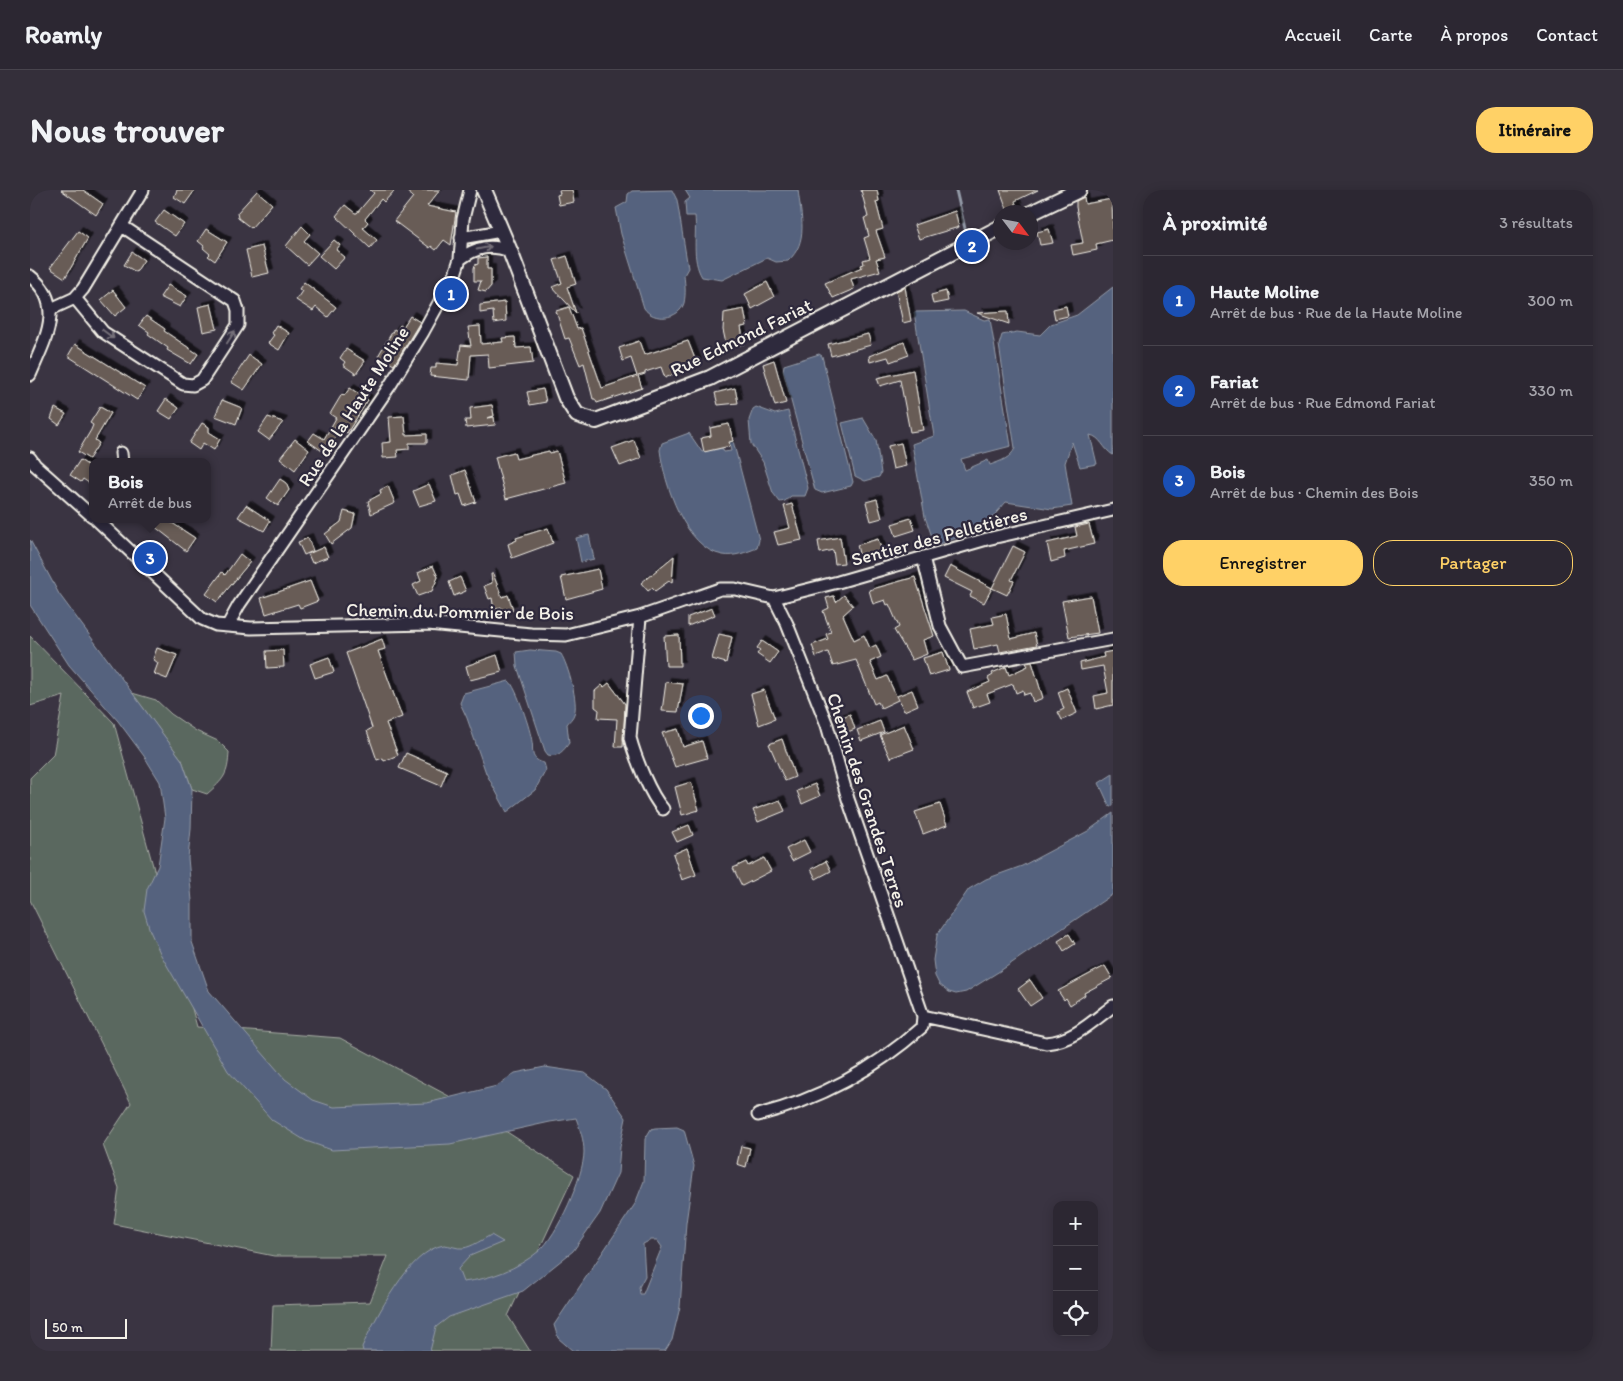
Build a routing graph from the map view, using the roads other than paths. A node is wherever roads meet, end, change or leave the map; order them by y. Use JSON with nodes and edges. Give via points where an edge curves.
{"nodes":[{"id":1,"x":470,"y":190,"type":"edge"},
{"id":2,"x":484,"y":190,"type":"edge"},
{"id":3,"x":1080,"y":190,"type":"edge"},
{"id":4,"x":137,"y":192,"type":"edge"},
{"id":5,"x":1038,"y":209,"type":"edge"},
{"id":6,"x":122,"y":226,"type":"junction"},
{"id":7,"x":993,"y":231,"type":"edge"},
{"id":8,"x":501,"y":232,"type":"junction"},
{"id":9,"x":461,"y":238,"type":"junction"},
{"id":10,"x":510,"y":251,"type":"junction"},
{"id":11,"x":460,"y":259,"type":"junction"},
{"id":12,"x":30,"y":276,"type":"edge"},
{"id":13,"x":75,"y":298,"type":"junction"},
{"id":14,"x":51,"y":309,"type":"junction"},
{"id":15,"x":30,"y":375,"type":"edge"},
{"id":16,"x":30,"y":458,"type":"edge"},
{"id":17,"x":1113,"y":510,"type":"edge"},
{"id":18,"x":89,"y":512,"type":"edge"},
{"id":19,"x":100,"y":523,"type":"edge"},
{"id":20,"x":923,"y":558,"type":"junction"},
{"id":21,"x":774,"y":598,"type":"junction"},
{"id":22,"x":640,"y":617,"type":"junction"},
{"id":23,"x":228,"y":625,"type":"junction"},
{"id":24,"x":1113,"y":639,"type":"edge"},
{"id":25,"x":663,"y":809,"type":"dead end"},
{"id":26,"x":1113,"y":1006,"type":"edge"},
{"id":27,"x":923,"y":1016,"type":"junction"},
{"id":28,"x":758,"y":1115,"type":"dead end"}],
"edges":[{"from":1,"to":9,"type":"street","name":"Rue de la Haute Moline"},
{"from":2,"to":8,"type":"street","name":"Rue Edmond Fariat"},
{"from":3,"to":5,"type":"street"},
{"from":4,"to":6,"type":"street"},
{"from":6,"to":13,"type":"street"},
{"from":13,"to":6,"type":"street","one_way":true,"via":[[103,332],[183,384],[193,385],[202,380],[238,325],[235,301]]},
{"from":7,"to":10,"type":"street","name":"Rue Edmond Fariat","via":[[710,378],[596,421],[576,415],[566,398]]},
{"from":8,"to":9,"type":"street"},
{"from":8,"to":10,"type":"street","name":"Rue Edmond Fariat"},
{"from":9,"to":11,"type":"street","name":"Rue de la Haute Moline"},
{"from":11,"to":10,"type":"street","one_way":true,"via":[[484,247],[495,246]]},
{"from":11,"to":23,"type":"street","name":"Rue de la Haute Moline","via":[[423,332],[389,387]]},
{"from":12,"to":14,"type":"street","via":[[47,296]]},
{"from":13,"to":14,"type":"street"},
{"from":14,"to":15,"type":"street","via":[[51,323]]},
{"from":16,"to":18,"type":"street","name":"Chemin du Pommier de Bois"},
{"from":17,"to":20,"type":"street","name":"Sentier des Pelletières","via":[[987,539]]},
{"from":19,"to":23,"type":"street","name":"Chemin du Pommier de Bois","via":[[202,619],[216,625]]},
{"from":20,"to":21,"type":"street","name":"Sentier des Pelletières"},
{"from":20,"to":24,"type":"street","via":[[940,626],[962,667]]},
{"from":21,"to":22,"type":"street","name":"Chemin du Pommier de Bois","via":[[720,590]]},
{"from":21,"to":27,"type":"street","name":"Chemin des Grandes Terres","via":[[788,624],[827,726],[848,799]]},
{"from":22,"to":23,"type":"street","name":"Chemin du Pommier de Bois","via":[[566,635],[428,624],[251,628]]},
{"from":22,"to":25,"type":"street","via":[[630,738],[655,800]]},
{"from":26,"to":27,"type":"street","via":[[1060,1042],[1018,1038]]},
{"from":27,"to":28,"type":"street","via":[[922,1027],[866,1072],[836,1088]]}]}
